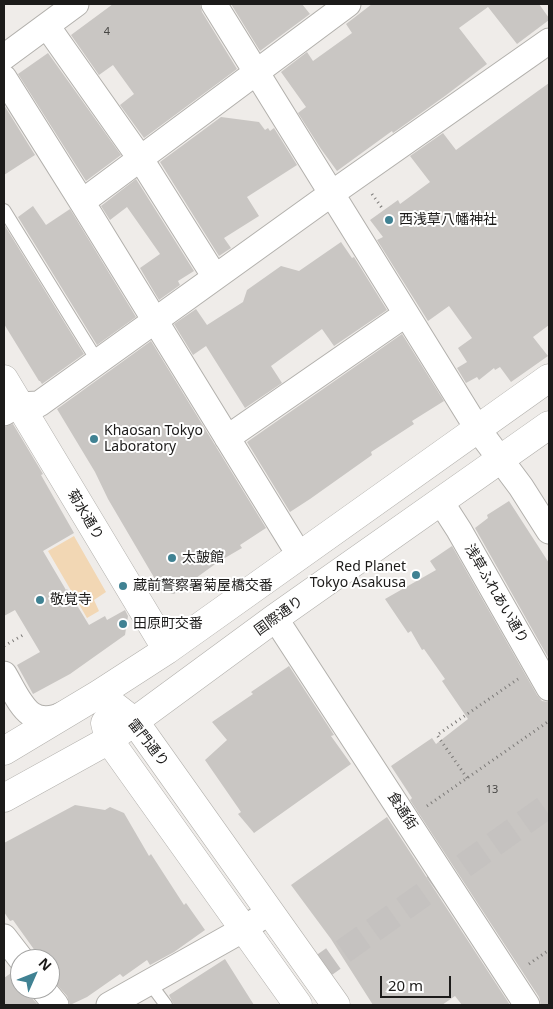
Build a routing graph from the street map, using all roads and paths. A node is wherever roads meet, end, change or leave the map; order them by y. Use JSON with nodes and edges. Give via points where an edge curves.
{"nodes":[{"id":1,"x":76,"y":4,"type":"edge"},
{"id":2,"x":214,"y":4,"type":"edge"},
{"id":3,"x":348,"y":4,"type":"edge"},
{"id":4,"x":321,"y":12,"type":"edge"},
{"id":5,"x":47,"y":26,"type":"junction"},
{"id":6,"x":549,"y":41,"type":"edge"},
{"id":7,"x":4,"y":57,"type":"edge"},
{"id":8,"x":256,"y":72,"type":"junction"},
{"id":9,"x":4,"y":78,"type":"edge"},
{"id":10,"x":140,"y":158,"type":"junction"},
{"id":11,"x":331,"y":194,"type":"junction"},
{"id":12,"x":82,"y":202,"type":"junction"},
{"id":13,"x":4,"y":210,"type":"edge"},
{"id":14,"x":215,"y":277,"type":"junction"},
{"id":15,"x":406,"y":314,"type":"junction"},
{"id":16,"x":155,"y":321,"type":"junction"},
{"id":17,"x":98,"y":362,"type":"junction"},
{"id":18,"x":549,"y":378,"type":"edge"},
{"id":19,"x":4,"y":379,"type":"edge"},
{"id":20,"x":11,"y":409,"type":"edge"},
{"id":21,"x":549,"y":425,"type":"edge"},
{"id":22,"x":477,"y":428,"type":"junction"},
{"id":23,"x":227,"y":438,"type":"junction"},
{"id":24,"x":501,"y":460,"type":"junction"},
{"id":25,"x":441,"y":502,"type":"junction"},
{"id":26,"x":549,"y":531,"type":"edge"},
{"id":27,"x":300,"y":556,"type":"junction"},
{"id":28,"x":276,"y":618,"type":"junction"},
{"id":29,"x":23,"y":635,"type":"dead end"},
{"id":30,"x":4,"y":646,"type":"edge"},
{"id":31,"x":167,"y":650,"type":"junction"},
{"id":32,"x":537,"y":666,"type":"junction"},
{"id":33,"x":4,"y":674,"type":"edge"},
{"id":34,"x":549,"y":688,"type":"edge"},
{"id":35,"x":99,"y":694,"type":"junction"},
{"id":36,"x":549,"y":721,"type":"edge"},
{"id":37,"x":135,"y":722,"type":"junction"},
{"id":38,"x":109,"y":740,"type":"junction"},
{"id":39,"x":4,"y":751,"type":"edge"},
{"id":40,"x":467,"y":778,"type":"junction"},
{"id":41,"x":4,"y":798,"type":"edge"},
{"id":42,"x":408,"y":819,"type":"junction"},
{"id":43,"x":269,"y":912,"type":"junction"},
{"id":44,"x":244,"y":929,"type":"junction"},
{"id":45,"x":4,"y":937,"type":"edge"},
{"id":46,"x":13,"y":949,"type":"edge"},
{"id":47,"x":149,"y":982,"type":"junction"},
{"id":48,"x":109,"y":1005,"type":"edge"},
{"id":49,"x":166,"y":1005,"type":"edge"},
{"id":50,"x":298,"y":1005,"type":"edge"},
{"id":51,"x":336,"y":1005,"type":"edge"},
{"id":52,"x":527,"y":1005,"type":"edge"}],
"edges":[{"from":1,"to":5,"type":"street"},
{"from":2,"to":8,"type":"street"},
{"from":3,"to":4,"type":"street"},
{"from":4,"to":8,"type":"street"},
{"from":5,"to":7,"type":"street"},
{"from":5,"to":10,"type":"street"},
{"from":6,"to":11,"type":"street"},
{"from":8,"to":10,"type":"street"},
{"from":8,"to":11,"type":"street"},
{"from":9,"to":12,"type":"street"},
{"from":10,"to":12,"type":"street"},
{"from":10,"to":14,"type":"street"},
{"from":11,"to":14,"type":"street"},
{"from":11,"to":15,"type":"street"},
{"from":12,"to":16,"type":"street"},
{"from":13,"to":17,"type":"lane"},
{"from":14,"to":16,"type":"street"},
{"from":15,"to":22,"type":"street"},
{"from":15,"to":23,"type":"street"},
{"from":16,"to":17,"type":"street"},
{"from":16,"to":23,"type":"street"},
{"from":17,"to":20,"type":"street","via":[[39,404]]},
{"from":18,"to":22,"type":"main road"},
{"from":19,"to":20,"type":"main road","name":"菊水通り"},
{"from":20,"to":31,"type":"main road","name":"菊水通り"},
{"from":21,"to":24,"type":"main road","name":"国際通り"},
{"from":22,"to":24,"type":"street"},
{"from":22,"to":27,"type":"main road"},
{"from":23,"to":27,"type":"street"},
{"from":24,"to":25,"type":"main road","name":"国際通り"},
{"from":24,"to":26,"type":"street"},
{"from":25,"to":28,"type":"main road","name":"国際通り"},
{"from":25,"to":32,"type":"street","name":"浅草ふれあい通り"},
{"from":27,"to":31,"type":"main road"},
{"from":28,"to":37,"type":"main road","name":"国際通り"},
{"from":28,"to":42,"type":"street","name":"食通街"},
{"from":29,"to":30,"type":"path"},
{"from":31,"to":35,"type":"main road"},
{"from":32,"to":34,"type":"street","name":"浅草ふれあい通り"},
{"from":32,"to":40,"type":"path","via":[[437,735]]},
{"from":33,"to":35,"type":"street","via":[[24,709],[45,720],[56,718]]},
{"from":35,"to":37,"type":"main road","name":"雷門通り"},
{"from":35,"to":38,"type":"main road","name":"雷門通り"},
{"from":35,"to":39,"type":"main road"},
{"from":36,"to":40,"type":"path"},
{"from":37,"to":38,"type":"main road","name":"国際通り"},
{"from":37,"to":43,"type":"main road","name":"雷門通り"},
{"from":38,"to":41,"type":"main road","name":"国際通り"},
{"from":38,"to":44,"type":"main road","name":"雷門通り"},
{"from":40,"to":42,"type":"path"},
{"from":42,"to":52,"type":"street","name":"食通街"},
{"from":43,"to":44,"type":"street"},
{"from":43,"to":51,"type":"main road","name":"雷門通り"},
{"from":44,"to":47,"type":"street"},
{"from":44,"to":50,"type":"main road","name":"雷門通り"},
{"from":45,"to":46,"type":"street"},
{"from":47,"to":48,"type":"street"},
{"from":47,"to":49,"type":"lane"}]}
